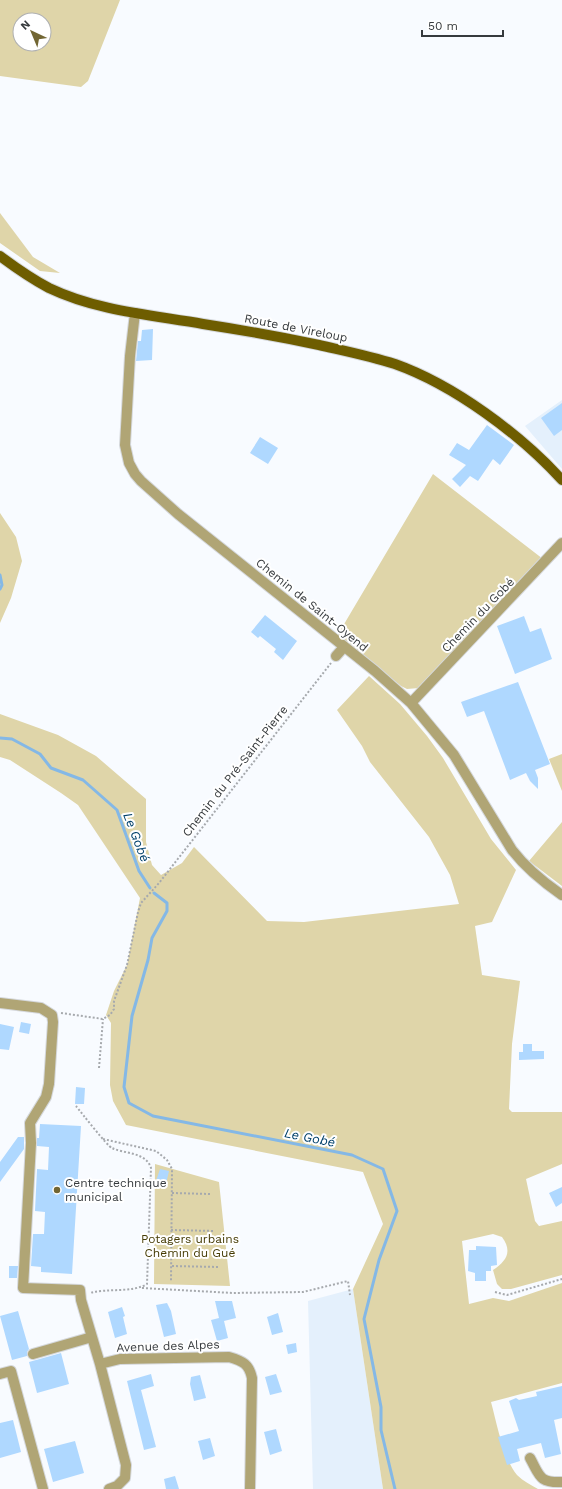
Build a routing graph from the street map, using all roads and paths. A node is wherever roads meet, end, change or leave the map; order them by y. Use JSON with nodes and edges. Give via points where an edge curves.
{"nodes":[{"id":1,"x":0,"y":256,"type":"edge"},
{"id":2,"x":135,"y":313,"type":"junction"},
{"id":3,"x":562,"y":480,"type":"edge"},
{"id":4,"x":562,"y":543,"type":"edge"},
{"id":5,"x":344,"y":647,"type":"junction"},
{"id":6,"x":336,"y":656,"type":"joint"},
{"id":7,"x":411,"y":703,"type":"junction"},
{"id":8,"x":562,"y":895,"type":"edge"},
{"id":9,"x":0,"y":1003,"type":"edge"},
{"id":10,"x":52,"y":1015,"type":"junction"},
{"id":11,"x":103,"y":1019,"type":"junction"},
{"id":12,"x":99,"y":1068,"type":"dead end"},
{"id":13,"x":76,"y":1106,"type":"dead end"},
{"id":14,"x":103,"y":1139,"type":"junction"},
{"id":15,"x":172,"y":1193,"type":"junction"},
{"id":16,"x":210,"y":1194,"type":"dead end"},
{"id":17,"x":172,"y":1230,"type":"junction"},
{"id":18,"x":215,"y":1231,"type":"dead end"},
{"id":19,"x":172,"y":1266,"type":"junction"},
{"id":20,"x":219,"y":1267,"type":"dead end"},
{"id":21,"x":562,"y":1279,"type":"edge"},
{"id":22,"x":172,"y":1281,"type":"dead end"},
{"id":23,"x":141,"y":1288,"type":"junction"},
{"id":24,"x":495,"y":1292,"type":"dead end"},
{"id":25,"x":80,"y":1295,"type":"junction"},
{"id":26,"x":350,"y":1295,"type":"dead end"},
{"id":27,"x":92,"y":1337,"type":"junction"},
{"id":28,"x":33,"y":1354,"type":"dead end"},
{"id":29,"x":100,"y":1364,"type":"junction"},
{"id":30,"x":0,"y":1374,"type":"edge"},
{"id":31,"x":530,"y":1458,"type":"dead end"},
{"id":32,"x":562,"y":1482,"type":"edge"},
{"id":33,"x":43,"y":1489,"type":"edge"},
{"id":34,"x":109,"y":1489,"type":"edge"},
{"id":35,"x":250,"y":1489,"type":"edge"}],
"edges":[{"from":1,"to":2,"type":"main road","name":"Route de Vireloup","via":[[30,277],[58,291],[80,300]]},
{"from":2,"to":3,"type":"main road","name":"Route de Vireloup","via":[[234,328],[395,364],[429,379],[467,401],[528,447]]},
{"from":2,"to":5,"type":"street","name":"Chemin de Saint-Oyend","via":[[125,445],[129,463],[135,474],[178,514]]},
{"from":4,"to":7,"type":"street","name":"Chemin du Gobé"},
{"from":5,"to":6,"type":"street"},
{"from":5,"to":7,"type":"street","name":"Chemin de Saint-Oyend"},
{"from":6,"to":11,"type":"path","name":"Chemin du Pré-Saint-Pierre","via":[[142,903],[127,965],[114,1001],[114,1009]]},
{"from":7,"to":8,"type":"street","name":"Chemin de Saint-Oyend","via":[[454,755],[523,864]]},
{"from":9,"to":10,"type":"street","via":[[41,1008]]},
{"from":10,"to":11,"type":"path","via":[[58,1012]]},
{"from":10,"to":25,"type":"street","via":[[49,1084],[46,1097],[30,1123],[22,1288],[80,1290]]},
{"from":11,"to":12,"type":"path"},
{"from":13,"to":14,"type":"path"},
{"from":14,"to":15,"type":"path","via":[[156,1151],[167,1160],[172,1169]]},
{"from":14,"to":23,"type":"path","via":[[110,1148],[144,1158],[150,1164],[147,1284]]},
{"from":15,"to":16,"type":"path"},
{"from":15,"to":17,"type":"path"},
{"from":17,"to":18,"type":"path"},
{"from":17,"to":19,"type":"path"},
{"from":19,"to":20,"type":"path"},
{"from":19,"to":22,"type":"path"},
{"from":21,"to":24,"type":"path","via":[[507,1295]]},
{"from":23,"to":25,"type":"path","via":[[97,1291]]},
{"from":23,"to":26,"type":"path","via":[[233,1293],[303,1292],[348,1281]]},
{"from":25,"to":27,"type":"street"},
{"from":27,"to":28,"type":"street"},
{"from":27,"to":29,"type":"street"},
{"from":29,"to":34,"type":"street","via":[[126,1465],[125,1478],[117,1486]]},
{"from":29,"to":35,"type":"street","name":"Avenue des Alpes","via":[[120,1359],[230,1357],[246,1364],[252,1378]]},
{"from":30,"to":33,"type":"street","via":[[11,1371]]},
{"from":31,"to":32,"type":"street","via":[[542,1479],[552,1483]]}]}
